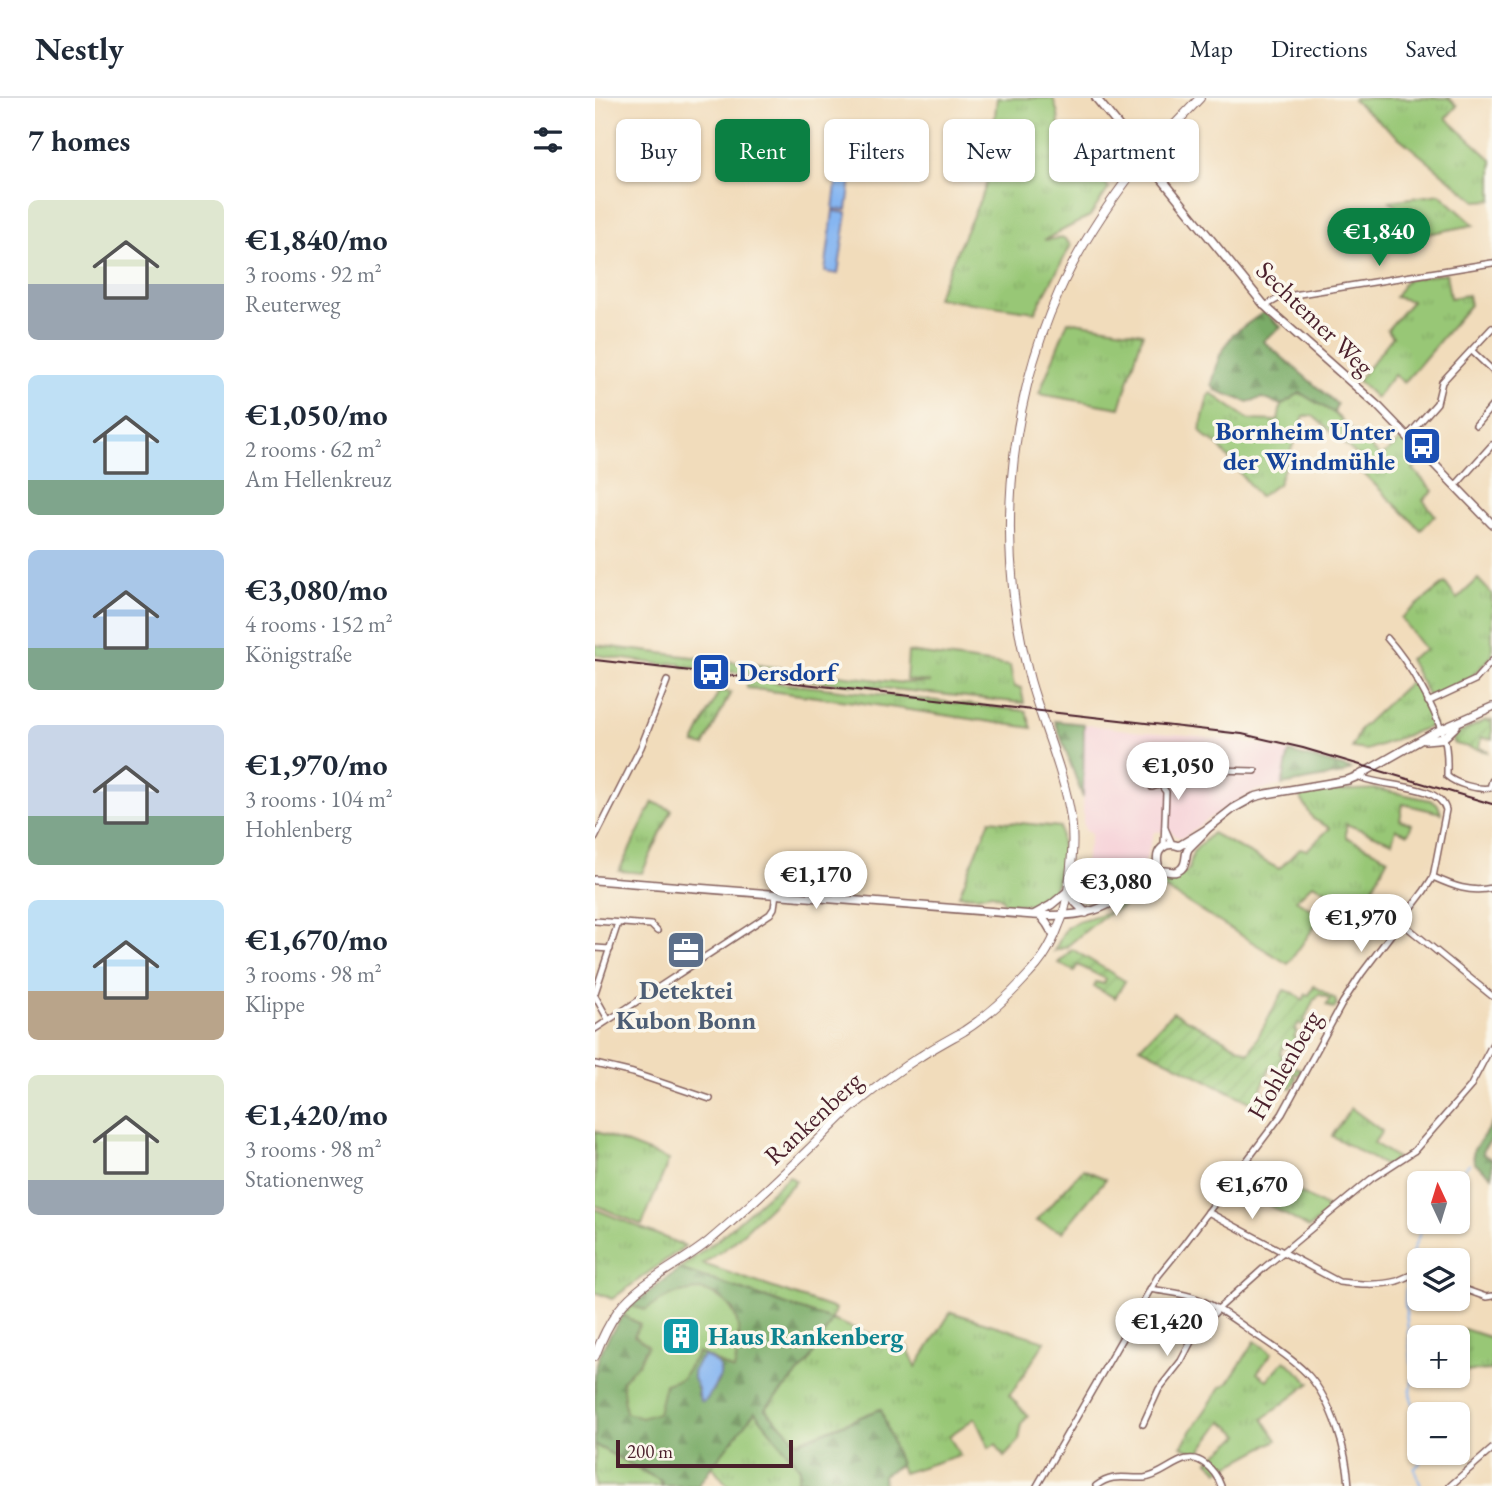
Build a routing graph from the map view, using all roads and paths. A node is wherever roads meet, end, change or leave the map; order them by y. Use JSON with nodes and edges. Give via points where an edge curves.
{"nodes":[{"id":1,"x":1096,"y":98,"type":"edge"},
{"id":2,"x":1200,"y":98,"type":"edge"},
{"id":3,"x":1492,"y":263,"type":"edge"},
{"id":4,"x":1265,"y":306,"type":"junction"},
{"id":5,"x":1492,"y":328,"type":"edge"},
{"id":6,"x":1472,"y":351,"type":"junction"},
{"id":7,"x":1492,"y":370,"type":"edge"},
{"id":8,"x":1492,"y":406,"type":"edge"},
{"id":9,"x":1476,"y":425,"type":"dead end"},
{"id":10,"x":1407,"y":437,"type":"junction"},
{"id":11,"x":1492,"y":445,"type":"edge"},
{"id":12,"x":1455,"y":486,"type":"junction"},
{"id":13,"x":1492,"y":524,"type":"edge"},
{"id":14,"x":1387,"y":638,"type":"dead end"},
{"id":15,"x":1492,"y":661,"type":"edge"},
{"id":16,"x":667,"y":681,"type":"dead end"},
{"id":17,"x":1428,"y":702,"type":"junction"},
{"id":18,"x":1492,"y":707,"type":"edge"},
{"id":19,"x":1459,"y":723,"type":"junction"},
{"id":20,"x":1440,"y":730,"type":"junction"},
{"id":21,"x":1444,"y":738,"type":"junction"},
{"id":22,"x":1420,"y":741,"type":"junction"},
{"id":23,"x":1255,"y":771,"type":"dead end"},
{"id":24,"x":1358,"y":776,"type":"junction"},
{"id":25,"x":1492,"y":781,"type":"edge"},
{"id":26,"x":1161,"y":785,"type":"junction"},
{"id":27,"x":1152,"y":787,"type":"dead end"},
{"id":28,"x":1207,"y":829,"type":"junction"},
{"id":29,"x":595,"y":838,"type":"edge"},
{"id":30,"x":1172,"y":845,"type":"junction"},
{"id":31,"x":1185,"y":855,"type":"junction"},
{"id":32,"x":1158,"y":864,"type":"junction"},
{"id":33,"x":1164,"y":871,"type":"junction"},
{"id":34,"x":1433,"y":877,"type":"junction"},
{"id":35,"x":595,"y":880,"type":"edge"},
{"id":36,"x":1145,"y":880,"type":"junction"},
{"id":37,"x":1492,"y":888,"type":"edge"},
{"id":38,"x":1068,"y":891,"type":"junction"},
{"id":39,"x":776,"y":894,"type":"junction"},
{"id":40,"x":1086,"y":913,"type":"junction"},
{"id":41,"x":1037,"y":915,"type":"junction"},
{"id":42,"x":1063,"y":915,"type":"junction"},
{"id":43,"x":595,"y":922,"type":"edge"},
{"id":44,"x":618,"y":923,"type":"junction"},
{"id":45,"x":1402,"y":923,"type":"junction"},
{"id":46,"x":657,"y":931,"type":"dead end"},
{"id":47,"x":1054,"y":936,"type":"junction"},
{"id":48,"x":595,"y":948,"type":"edge"},
{"id":49,"x":610,"y":949,"type":"junction"},
{"id":50,"x":598,"y":974,"type":"edge"},
{"id":51,"x":595,"y":995,"type":"edge"},
{"id":52,"x":1492,"y":996,"type":"edge"},
{"id":53,"x":608,"y":1019,"type":"junction"},
{"id":54,"x":595,"y":1029,"type":"edge"},
{"id":55,"x":1492,"y":1045,"type":"edge"},
{"id":56,"x":595,"y":1064,"type":"edge"},
{"id":57,"x":710,"y":1099,"type":"dead end"},
{"id":58,"x":1208,"y":1212,"type":"junction"},
{"id":59,"x":1284,"y":1251,"type":"junction"},
{"id":60,"x":1407,"y":1277,"type":"edge"},
{"id":61,"x":1150,"y":1289,"type":"junction"},
{"id":62,"x":1470,"y":1291,"type":"edge"},
{"id":63,"x":1492,"y":1296,"type":"edge"},
{"id":64,"x":1218,"y":1309,"type":"junction"},
{"id":65,"x":595,"y":1356,"type":"edge"},
{"id":66,"x":1143,"y":1424,"type":"dead end"},
{"id":67,"x":1492,"y":1449,"type":"edge"},
{"id":68,"x":1037,"y":1486,"type":"edge"},
{"id":69,"x":1096,"y":1486,"type":"edge"},
{"id":70,"x":1221,"y":1486,"type":"edge"},
{"id":71,"x":1349,"y":1486,"type":"edge"},
{"id":72,"x":1450,"y":1486,"type":"edge"}],
"edges":[{"from":1,"to":4,"type":"street","name":"Sechtemer Weg"},
{"from":2,"to":38,"type":"main road","name":"Rankenberg","bridge":true,"via":[[1135,169],[1082,247],[1040,340],[1017,432],[1009,537],[1014,601],[1031,681],[1072,821]]},
{"from":3,"to":4,"type":"street","via":[[1281,297]]},
{"from":4,"to":10,"type":"street","name":"Sechtemer Weg"},
{"from":5,"to":6,"type":"street"},
{"from":6,"to":7,"type":"street"},
{"from":6,"to":10,"type":"street","via":[[1442,382],[1437,403]]},
{"from":8,"to":9,"type":"street"},
{"from":10,"to":12,"type":"street","name":"Sechtemer Weg"},
{"from":11,"to":12,"type":"street"},
{"from":12,"to":13,"type":"street","name":"Sechtemer Weg"},
{"from":14,"to":17,"type":"street"},
{"from":15,"to":17,"type":"street","via":[[1475,680]]},
{"from":16,"to":29,"type":"street","via":[[641,747]]},
{"from":17,"to":20,"type":"street"},
{"from":18,"to":19,"type":"street"},
{"from":19,"to":20,"type":"street"},
{"from":19,"to":21,"type":"street"},
{"from":20,"to":21,"type":"street"},
{"from":20,"to":22,"type":"street"},
{"from":21,"to":22,"type":"street"},
{"from":21,"to":25,"type":"street","via":[[1451,780],[1487,789]]},
{"from":22,"to":24,"type":"street"},
{"from":23,"to":26,"type":"street","via":[[1178,769]]},
{"from":24,"to":28,"type":"street","via":[[1254,797]]},
{"from":24,"to":34,"type":"street","name":"Hohlenberg","via":[[1429,793],[1444,803]]},
{"from":26,"to":27,"type":"street"},
{"from":26,"to":30,"type":"street","via":[[1166,792],[1165,828]]},
{"from":28,"to":30,"type":"street"},
{"from":28,"to":31,"type":"street"},
{"from":30,"to":31,"type":"street"},
{"from":30,"to":32,"type":"street","via":[[1158,854]]},
{"from":31,"to":33,"type":"street","via":[[1182,868],[1174,873]]},
{"from":32,"to":33,"type":"street"},
{"from":32,"to":36,"type":"street"},
{"from":33,"to":36,"type":"street"},
{"from":34,"to":37,"type":"street","via":[[1466,890]]},
{"from":34,"to":45,"type":"street","name":"Hohlenberg"},
{"from":35,"to":39,"type":"street"},
{"from":36,"to":40,"type":"street","via":[[1116,902]]},
{"from":38,"to":40,"type":"street"},
{"from":38,"to":41,"type":"street"},
{"from":38,"to":42,"type":"main road","name":"Rankenberg"},
{"from":39,"to":41,"type":"street"},
{"from":39,"to":53,"type":"street","via":[[769,914]]},
{"from":40,"to":42,"type":"street"},
{"from":41,"to":42,"type":"street"},
{"from":41,"to":47,"type":"street"},
{"from":42,"to":47,"type":"main road","name":"Rankenberg"},
{"from":43,"to":44,"type":"street"},
{"from":44,"to":46,"type":"street","via":[[651,925]]},
{"from":44,"to":49,"type":"street"},
{"from":45,"to":52,"type":"street"},
{"from":45,"to":58,"type":"street","name":"Hohlenberg","via":[[1343,1002],[1282,1114]]},
{"from":47,"to":65,"type":"main road","name":"Rankenberg","via":[[1042,959],[1006,999],[890,1076],[847,1111],[737,1218],[630,1298],[612,1320]]},
{"from":48,"to":49,"type":"street"},
{"from":49,"to":50,"type":"street"},
{"from":50,"to":51,"type":"street"},
{"from":51,"to":53,"type":"street"},
{"from":53,"to":54,"type":"street"},
{"from":55,"to":59,"type":"street","via":[[1471,1087],[1414,1152],[1371,1179]]},
{"from":56,"to":57,"type":"street"},
{"from":58,"to":59,"type":"street"},
{"from":58,"to":61,"type":"street","name":"Hohlenberg"},
{"from":59,"to":60,"type":"street","via":[[1339,1282],[1361,1284]]},
{"from":59,"to":64,"type":"street"},
{"from":61,"to":64,"type":"street","via":[[1196,1298]]},
{"from":61,"to":68,"type":"street","name":"Hohlenberg"},
{"from":62,"to":63,"type":"street"},
{"from":64,"to":66,"type":"street","via":[[1194,1336]]},
{"from":64,"to":71,"type":"street","via":[[1308,1375],[1334,1422]]},
{"from":67,"to":72,"type":"street"},
{"from":69,"to":70,"type":"street","via":[[1121,1477],[1155,1476],[1191,1458],[1210,1467]]}]}
